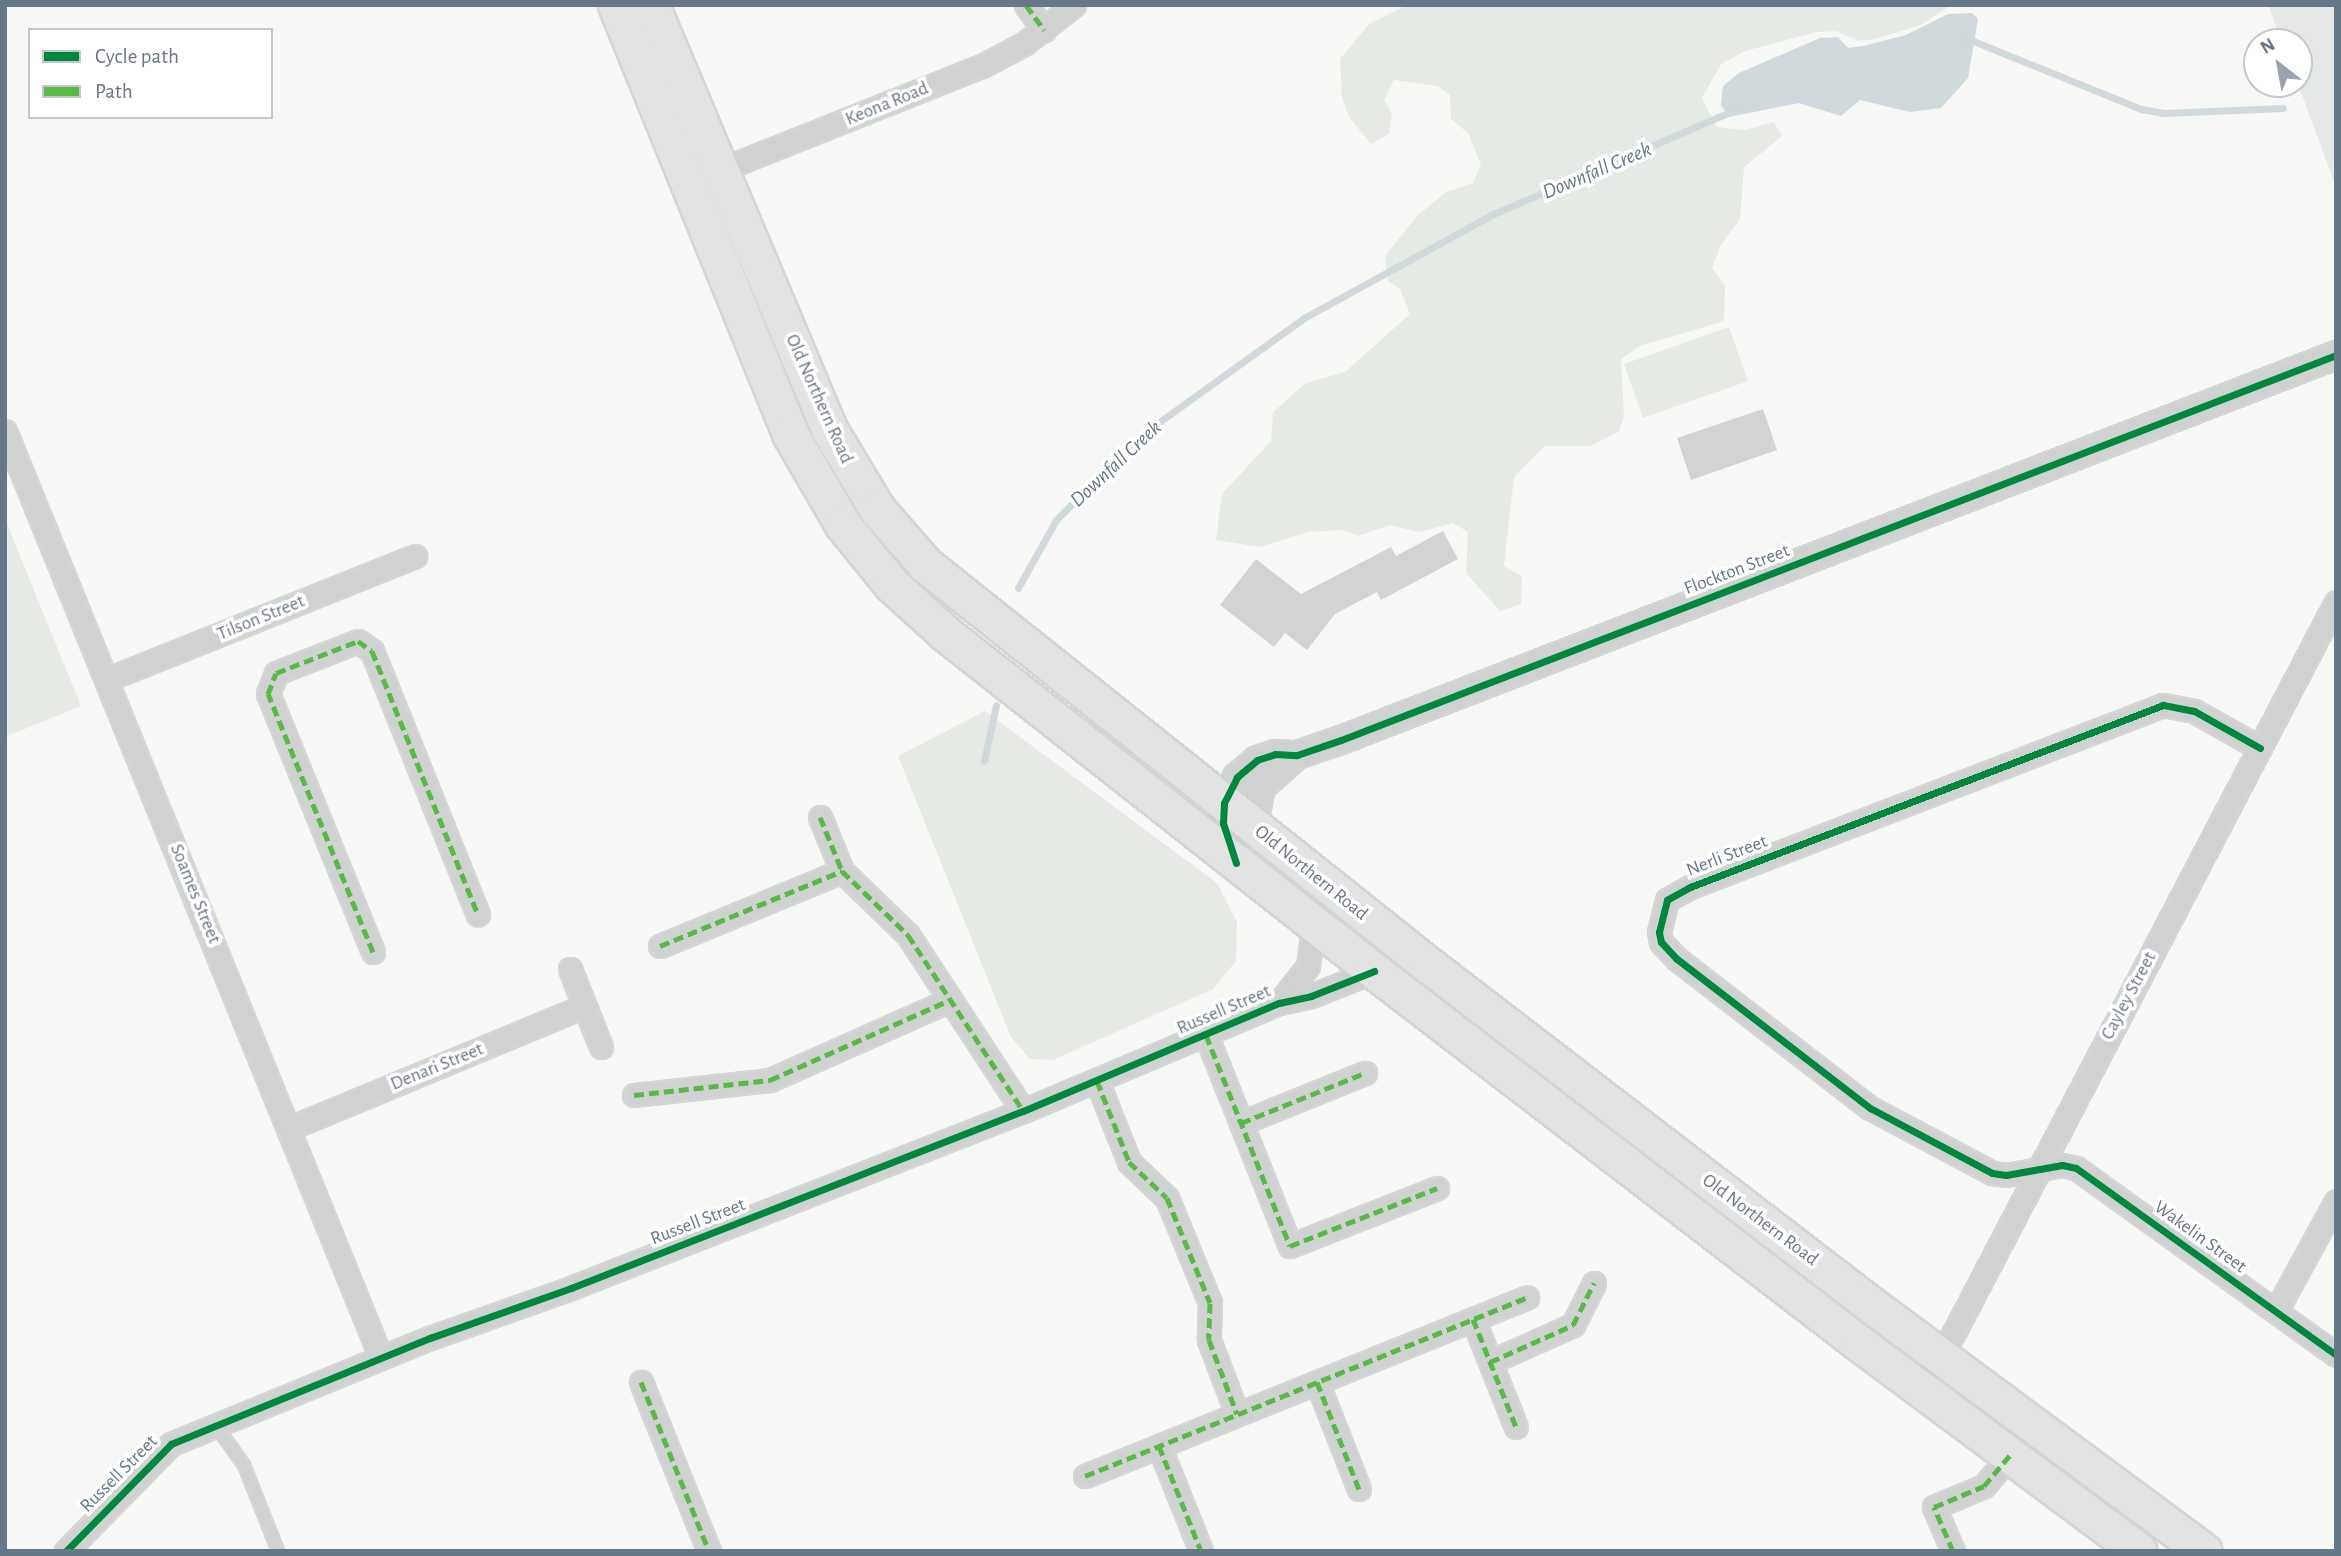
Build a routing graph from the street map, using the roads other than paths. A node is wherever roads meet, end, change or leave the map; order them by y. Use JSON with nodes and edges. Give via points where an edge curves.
{"nodes":[{"id":1,"x":616,"y":5,"type":"edge"},
{"id":2,"x":651,"y":5,"type":"edge"},
{"id":3,"x":1026,"y":5,"type":"edge"},
{"id":4,"x":1074,"y":5,"type":"edge"},
{"id":5,"x":1044,"y":30,"type":"junction"},
{"id":6,"x":723,"y":169,"type":"junction"},
{"id":7,"x":688,"y":183,"type":"junction"},
{"id":8,"x":2336,"y":355,"type":"edge"},
{"id":9,"x":5,"y":431,"type":"edge"},
{"id":10,"x":415,"y":556,"type":"dead end"},
{"id":11,"x":2336,"y":602,"type":"edge"},
{"id":12,"x":108,"y":679,"type":"junction"},
{"id":13,"x":2260,"y":748,"type":"junction"},
{"id":14,"x":1297,"y":755,"type":"junction"},
{"id":15,"x":1224,"y":803,"type":"junction"},
{"id":16,"x":820,"y":817,"type":"dead end"},
{"id":17,"x":1254,"y":826,"type":"junction"},
{"id":18,"x":1236,"y":863,"type":"junction"},
{"id":19,"x":842,"y":871,"type":"junction"},
{"id":20,"x":478,"y":915,"type":"dead end"},
{"id":21,"x":1314,"y":923,"type":"junction"},
{"id":22,"x":660,"y":946,"type":"dead end"},
{"id":23,"x":373,"y":952,"type":"dead end"},
{"id":24,"x":570,"y":969,"type":"dead end"},
{"id":25,"x":1374,"y":971,"type":"junction"},
{"id":26,"x":950,"y":1000,"type":"junction"},
{"id":27,"x":1279,"y":1003,"type":"junction"},
{"id":28,"x":585,"y":1006,"type":"junction"},
{"id":29,"x":1206,"y":1035,"type":"junction"},
{"id":30,"x":601,"y":1047,"type":"dead end"},
{"id":31,"x":1365,"y":1073,"type":"dead end"},
{"id":32,"x":1097,"y":1081,"type":"junction"},
{"id":33,"x":634,"y":1095,"type":"dead end"},
{"id":34,"x":1023,"y":1111,"type":"junction"},
{"id":35,"x":1241,"y":1123,"type":"junction"},
{"id":36,"x":290,"y":1128,"type":"junction"},
{"id":37,"x":2039,"y":1169,"type":"junction"},
{"id":38,"x":1437,"y":1188,"type":"dead end"},
{"id":39,"x":2336,"y":1201,"type":"edge"},
{"id":40,"x":1594,"y":1283,"type":"dead end"},
{"id":41,"x":1527,"y":1297,"type":"dead end"},
{"id":42,"x":1870,"y":1304,"type":"junction"},
{"id":43,"x":2276,"y":1311,"type":"junction"},
{"id":44,"x":1473,"y":1319,"type":"junction"},
{"id":45,"x":1864,"y":1347,"type":"junction"},
{"id":46,"x":1940,"y":1355,"type":"junction"},
{"id":47,"x":2336,"y":1355,"type":"edge"},
{"id":48,"x":382,"y":1358,"type":"junction"},
{"id":49,"x":1490,"y":1362,"type":"junction"},
{"id":50,"x":641,"y":1382,"type":"dead end"},
{"id":51,"x":1317,"y":1382,"type":"junction"},
{"id":52,"x":1918,"y":1388,"type":"junction"},
{"id":53,"x":1237,"y":1414,"type":"junction"},
{"id":54,"x":216,"y":1426,"type":"junction"},
{"id":55,"x":1516,"y":1427,"type":"dead end"},
{"id":56,"x":1158,"y":1446,"type":"junction"},
{"id":57,"x":2010,"y":1455,"type":"junction"},
{"id":58,"x":1085,"y":1476,"type":"dead end"},
{"id":59,"x":1359,"y":1489,"type":"dead end"},
{"id":60,"x":66,"y":1551,"type":"edge"},
{"id":61,"x":278,"y":1551,"type":"edge"},
{"id":62,"x":709,"y":1551,"type":"edge"},
{"id":63,"x":1201,"y":1551,"type":"edge"},
{"id":64,"x":1953,"y":1551,"type":"edge"},
{"id":65,"x":2138,"y":1551,"type":"edge"},
{"id":66,"x":2204,"y":1551,"type":"edge"}],
"edges":[{"from":1,"to":7,"type":"highway","name":"Old Northern Road"},
{"from":2,"to":6,"type":"highway","name":"Old Northern Road"},
{"from":3,"to":5,"type":"street"},
{"from":4,"to":5,"type":"street","name":"Keona Road"},
{"from":5,"to":6,"type":"street","name":"Keona Road","via":[[982,66]]},
{"from":6,"to":7,"type":"street","name":"Keona Road"},
{"from":6,"to":15,"type":"highway","name":"Old Northern Road","via":[[819,408],[877,509],[958,594]]},
{"from":7,"to":18,"type":"highway","name":"Old Northern Road","via":[[790,434],[825,499],[866,555],[946,635]]},
{"from":8,"to":14,"type":"street","name":"Flockton Street"},
{"from":9,"to":12,"type":"street","name":"Soames Street"},
{"from":10,"to":12,"type":"street","name":"Tilson Street"},
{"from":11,"to":13,"type":"street","name":"Cayley Street"},
{"from":12,"to":36,"type":"street","name":"Soames Street"},
{"from":13,"to":37,"type":"street","name":"Cayley Street"},
{"from":13,"to":37,"type":"street","name":"Nerli Street","via":[[2194,711],[2163,705],[1690,887],[1661,909],[1659,932],[1668,951],[1870,1108],[1992,1173]]},
{"from":14,"to":15,"type":"street","name":"Flockton Street","via":[[1275,754],[1249,765],[1231,785]]},
{"from":14,"to":17,"type":"street","name":"Flockton Street","via":[[1261,787]]},
{"from":15,"to":17,"type":"highway","name":"Old Northern Road"},
{"from":15,"to":18,"type":"street","via":[[1223,824]]},
{"from":16,"to":19,"type":"street"},
{"from":17,"to":42,"type":"highway","name":"Old Northern Road"},
{"from":18,"to":21,"type":"highway","name":"Old Northern Road"},
{"from":19,"to":22,"type":"street"},
{"from":19,"to":26,"type":"street","via":[[908,935]]},
{"from":20,"to":23,"type":"street","via":[[372,650],[358,640],[276,673],[268,694]]},
{"from":21,"to":25,"type":"highway","name":"Old Northern Road"},
{"from":21,"to":27,"type":"street","name":"Russell Street","via":[[1308,966]]},
{"from":24,"to":28,"type":"street"},
{"from":25,"to":27,"type":"street","name":"Russell Street","via":[[1311,996]]},
{"from":25,"to":45,"type":"highway","name":"Old Northern Road"},
{"from":26,"to":33,"type":"street","via":[[770,1080]]},
{"from":26,"to":34,"type":"street"},
{"from":27,"to":29,"type":"street","name":"Russell Street"},
{"from":28,"to":30,"type":"street"},
{"from":28,"to":36,"type":"street","name":"Denari Street"},
{"from":29,"to":32,"type":"street","name":"Russell Street"},
{"from":29,"to":35,"type":"street"},
{"from":31,"to":35,"type":"street"},
{"from":32,"to":34,"type":"street","name":"Russell Street"},
{"from":32,"to":53,"type":"street","via":[[1129,1162],[1167,1198],[1207,1296],[1209,1340]]},
{"from":34,"to":48,"type":"street","name":"Russell Street"},
{"from":35,"to":38,"type":"street","via":[[1290,1247]]},
{"from":36,"to":48,"type":"street","name":"Soames Street"},
{"from":37,"to":43,"type":"street","name":"Wakelin Street","via":[[2076,1168]]},
{"from":37,"to":46,"type":"street","name":"Cayley Street"},
{"from":39,"to":43,"type":"street"},
{"from":40,"to":49,"type":"street","via":[[1573,1325]]},
{"from":41,"to":44,"type":"street"},
{"from":42,"to":45,"type":"highway","via":[[1872,1331]]},
{"from":42,"to":46,"type":"highway","name":"Old Northern Road"},
{"from":43,"to":47,"type":"street","name":"Wakelin Street"},
{"from":44,"to":49,"type":"street"},
{"from":44,"to":51,"type":"street"},
{"from":45,"to":52,"type":"highway","name":"Old Northern Road"},
{"from":46,"to":52,"type":"street","name":"Cayley Street"},
{"from":46,"to":66,"type":"highway","name":"Old Northern Road"},
{"from":48,"to":54,"type":"street","name":"Russell Street"},
{"from":49,"to":55,"type":"street"},
{"from":50,"to":62,"type":"street"},
{"from":51,"to":53,"type":"street"},
{"from":51,"to":59,"type":"street"},
{"from":52,"to":57,"type":"highway","name":"Old Northern Road"},
{"from":53,"to":56,"type":"street"},
{"from":54,"to":60,"type":"street","name":"Russell Street","via":[[161,1452]]},
{"from":54,"to":61,"type":"lane","via":[[244,1465]]},
{"from":56,"to":58,"type":"street"},
{"from":56,"to":63,"type":"street"},
{"from":57,"to":64,"type":"street","via":[[1984,1486],[1934,1507]]},
{"from":57,"to":65,"type":"highway","name":"Old Northern Road"}]}
